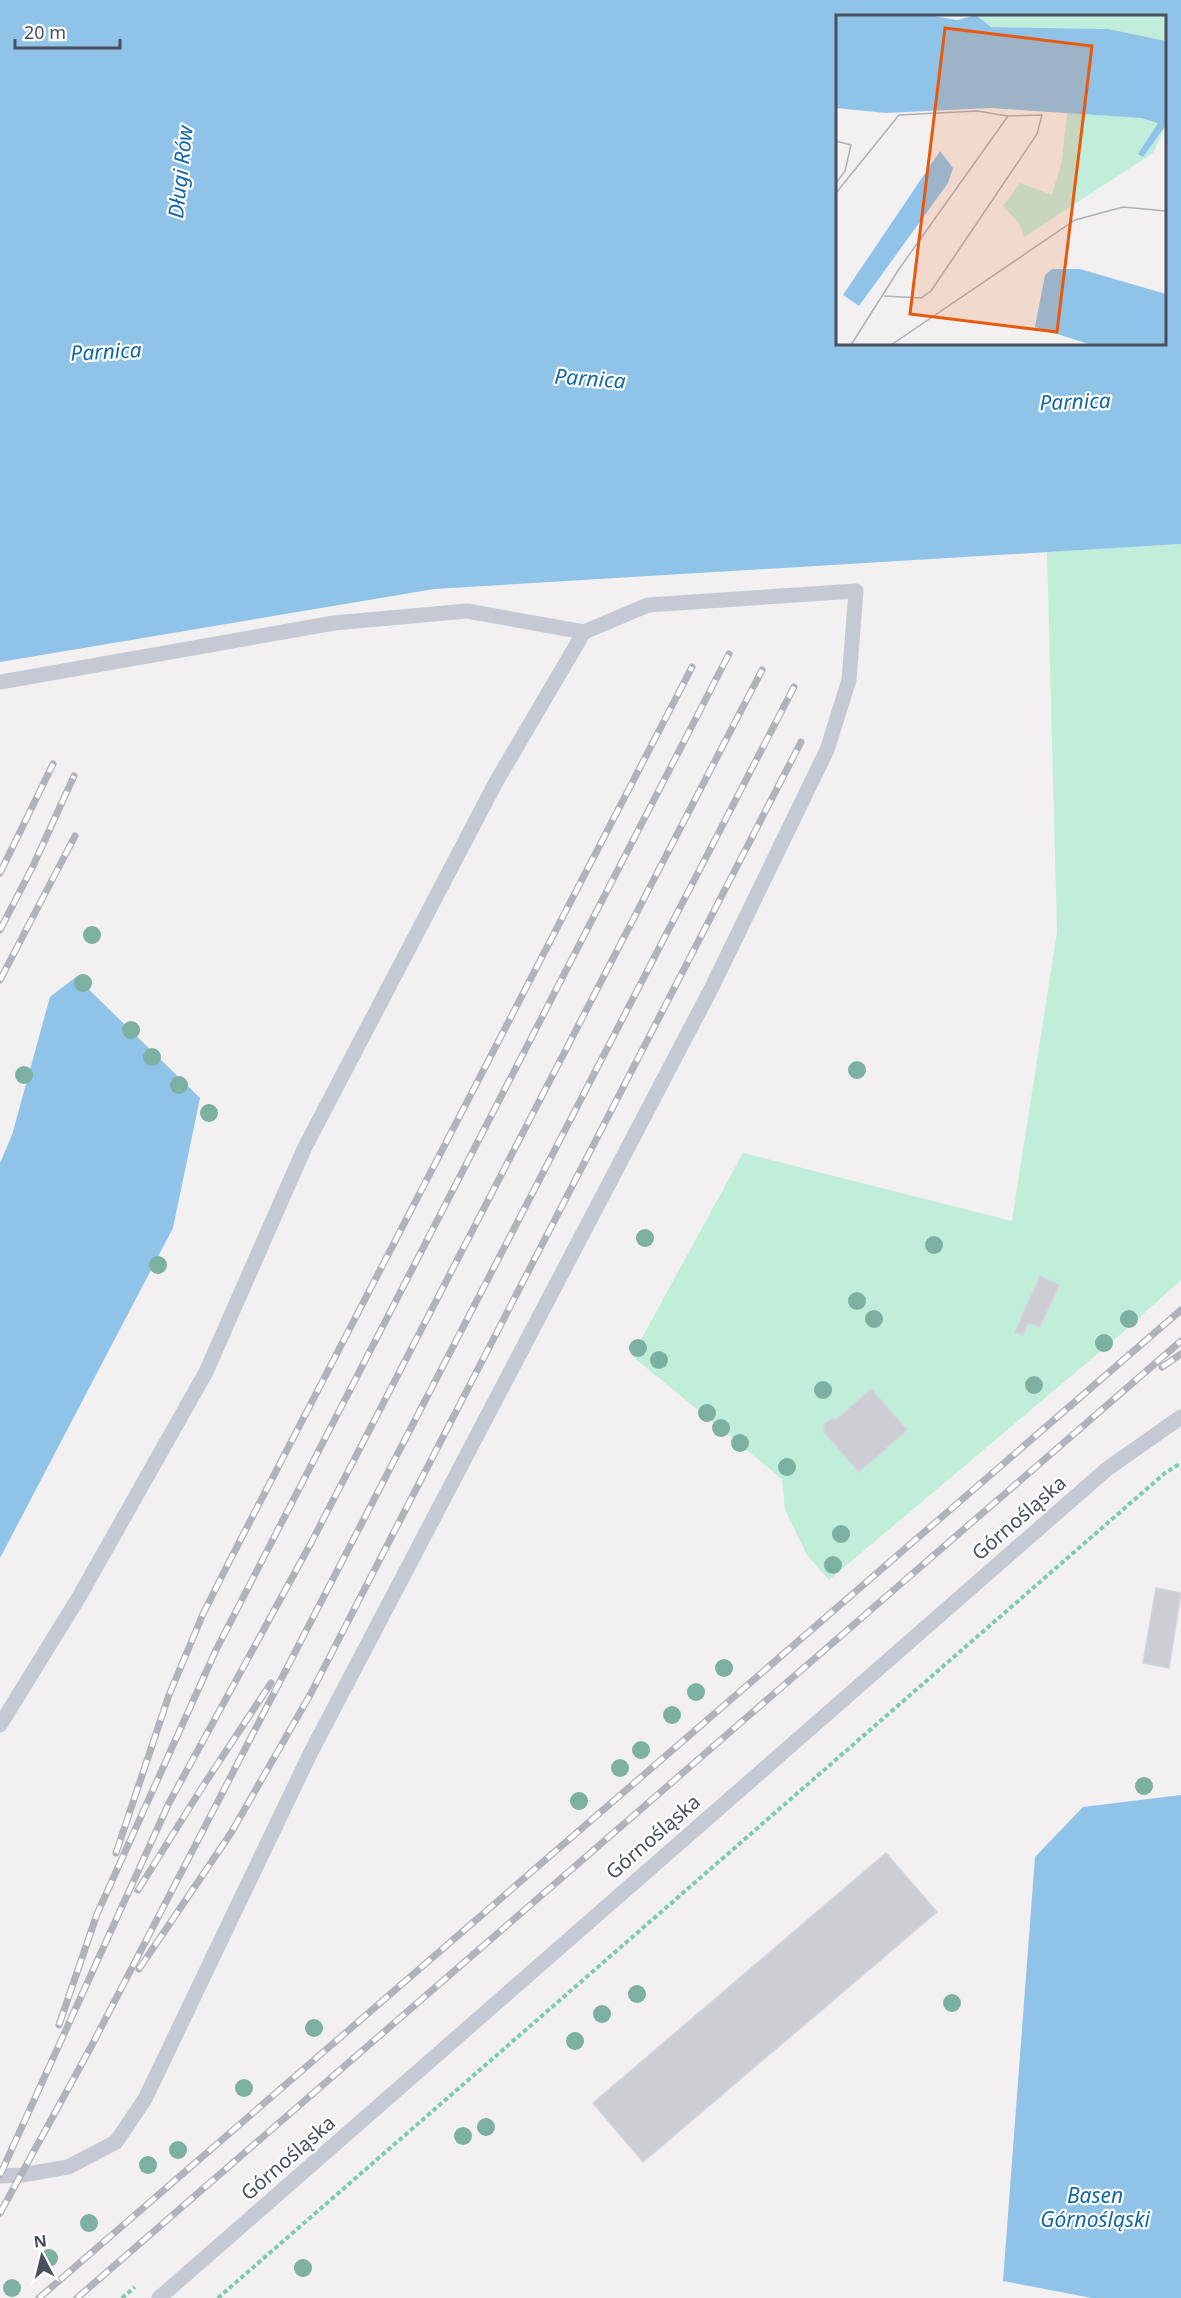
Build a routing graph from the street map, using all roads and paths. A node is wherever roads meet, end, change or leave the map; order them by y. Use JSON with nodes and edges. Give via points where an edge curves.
{"nodes":[{"id":1,"x":584,"y":632,"type":"junction"},
{"id":2,"x":0,"y":682,"type":"edge"},
{"id":3,"x":1181,"y":1417,"type":"edge"},
{"id":4,"x":1181,"y":1463,"type":"edge"},
{"id":5,"x":0,"y":1725,"type":"edge"},
{"id":6,"x":0,"y":2176,"type":"edge"},
{"id":7,"x":159,"y":2298,"type":"edge"},
{"id":8,"x":218,"y":2298,"type":"edge"}],
"edges":[{"from":1,"to":2,"type":"lane","via":[[467,611],[334,623]]},
{"from":1,"to":5,"type":"lane","via":[[496,782],[305,1147],[206,1372],[79,1597]]},
{"from":1,"to":6,"type":"lane","via":[[648,605],[856,591],[849,680],[827,750],[711,989],[311,1752],[145,2099],[116,2142],[68,2167]]},
{"from":3,"to":7,"type":"lane","name":"Górnośląska","via":[[1107,1469]]},
{"from":4,"to":8,"type":"path"}]}
